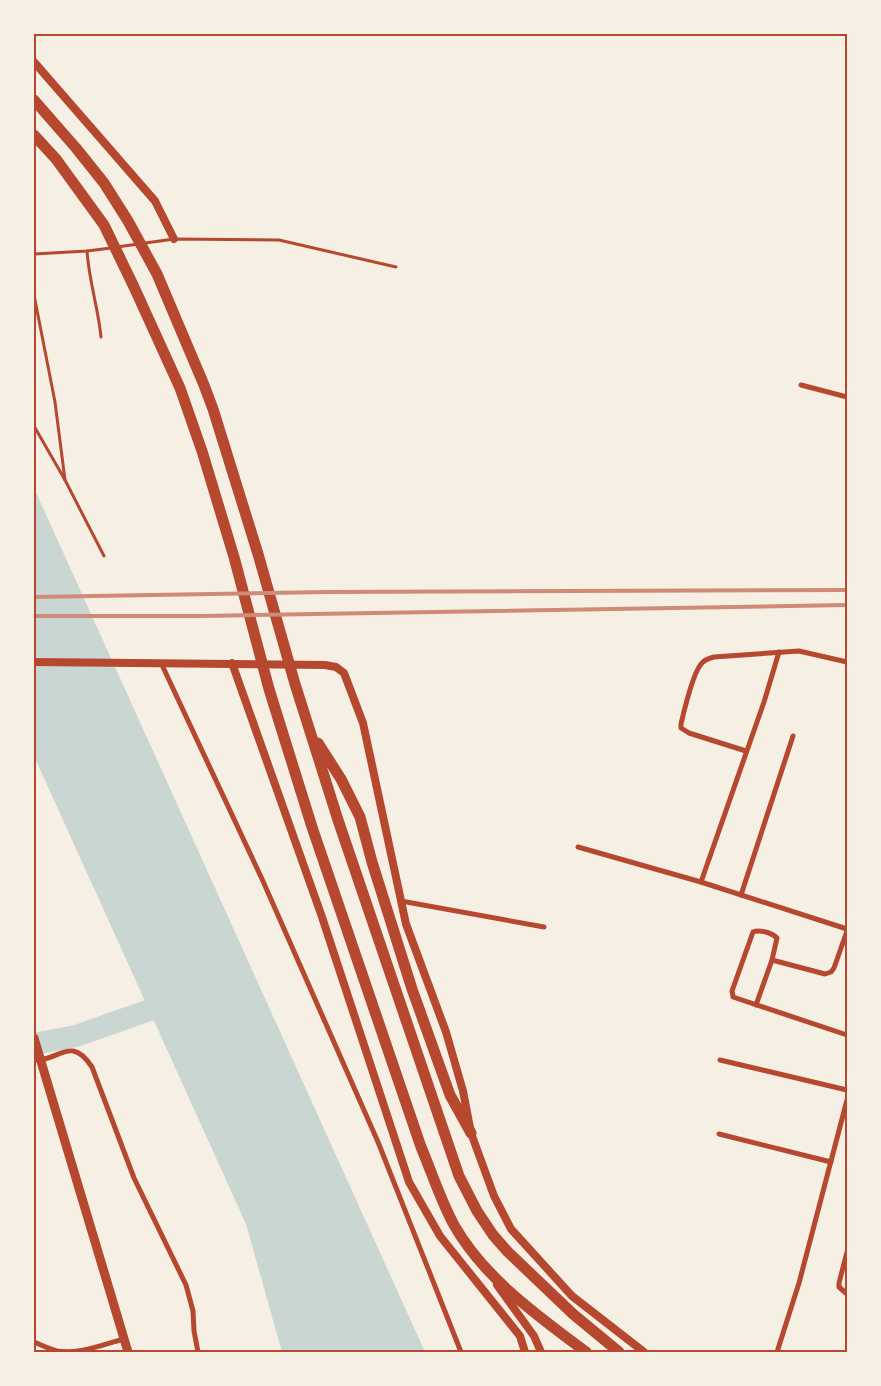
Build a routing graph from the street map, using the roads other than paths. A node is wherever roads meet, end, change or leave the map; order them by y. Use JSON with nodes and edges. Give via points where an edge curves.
{"nodes":[{"id":1,"x":34,"y":62,"type":"edge"},
{"id":2,"x":34,"y":100,"type":"edge"},
{"id":3,"x":34,"y":135,"type":"edge"},
{"id":4,"x":174,"y":239,"type":"junction"},
{"id":5,"x":87,"y":251,"type":"junction"},
{"id":6,"x":34,"y":254,"type":"edge"},
{"id":7,"x":396,"y":267,"type":"dead end"},
{"id":8,"x":34,"y":295,"type":"edge"},
{"id":9,"x":101,"y":337,"type":"dead end"},
{"id":10,"x":801,"y":385,"type":"dead end"},
{"id":11,"x":847,"y":397,"type":"edge"},
{"id":12,"x":34,"y":426,"type":"edge"},
{"id":13,"x":65,"y":480,"type":"junction"},
{"id":14,"x":104,"y":556,"type":"dead end"},
{"id":15,"x":779,"y":652,"type":"junction"},
{"id":16,"x":34,"y":662,"type":"edge"},
{"id":17,"x":847,"y":662,"type":"edge"},
{"id":18,"x":232,"y":663,"type":"junction"},
{"id":19,"x":162,"y":664,"type":"junction"},
{"id":20,"x":310,"y":729,"type":"junction"},
{"id":21,"x":793,"y":736,"type":"dead end"},
{"id":22,"x":746,"y":751,"type":"junction"},
{"id":23,"x":578,"y":848,"type":"dead end"},
{"id":24,"x":701,"y":882,"type":"junction"},
{"id":25,"x":741,"y":895,"type":"junction"},
{"id":26,"x":401,"y":901,"type":"junction"},
{"id":27,"x":544,"y":927,"type":"dead end"},
{"id":28,"x":847,"y":930,"type":"edge"},
{"id":29,"x":772,"y":960,"type":"junction"},
{"id":30,"x":756,"y":1005,"type":"junction"},
{"id":31,"x":847,"y":1035,"type":"edge"},
{"id":32,"x":34,"y":1038,"type":"edge"},
{"id":33,"x":38,"y":1058,"type":"edge"},
{"id":34,"x":720,"y":1060,"type":"dead end"},
{"id":35,"x":847,"y":1090,"type":"edge"},
{"id":36,"x":847,"y":1100,"type":"edge"},
{"id":37,"x":471,"y":1133,"type":"junction"},
{"id":38,"x":719,"y":1134,"type":"dead end"},
{"id":39,"x":831,"y":1162,"type":"junction"},
{"id":40,"x":847,"y":1252,"type":"edge"},
{"id":41,"x":489,"y":1271,"type":"junction"},
{"id":42,"x":847,"y":1294,"type":"edge"},
{"id":43,"x":124,"y":1339,"type":"junction"},
{"id":44,"x":34,"y":1342,"type":"edge"},
{"id":45,"x":70,"y":1352,"type":"edge"},
{"id":46,"x":128,"y":1352,"type":"edge"},
{"id":47,"x":198,"y":1352,"type":"edge"},
{"id":48,"x":461,"y":1352,"type":"edge"},
{"id":49,"x":526,"y":1352,"type":"edge"},
{"id":50,"x":541,"y":1352,"type":"edge"},
{"id":51,"x":586,"y":1352,"type":"edge"},
{"id":52,"x":619,"y":1352,"type":"edge"},
{"id":53,"x":644,"y":1352,"type":"edge"},
{"id":54,"x":777,"y":1352,"type":"edge"}],
"edges":[{"from":1,"to":4,"type":"street","via":[[155,201]]},
{"from":2,"to":20,"type":"highway","via":[[104,183],[157,274],[213,410]]},
{"from":3,"to":41,"type":"highway","via":[[56,159],[104,225],[180,388],[234,557],[269,689],[312,827],[422,1147],[454,1225]]},
{"from":4,"to":5,"type":"lane"},
{"from":4,"to":7,"type":"lane","via":[[279,240]]},
{"from":5,"to":6,"type":"lane"},
{"from":5,"to":9,"type":"lane"},
{"from":8,"to":13,"type":"lane","via":[[55,402]]},
{"from":10,"to":11,"type":"street"},
{"from":12,"to":13,"type":"lane"},
{"from":13,"to":14,"type":"lane"},
{"from":15,"to":17,"type":"street","via":[[799,651]]},
{"from":15,"to":22,"type":"street"},
{"from":15,"to":22,"type":"street","via":[[714,657],[698,667],[681,728]]},
{"from":16,"to":19,"type":"street"},
{"from":18,"to":19,"type":"street"},
{"from":18,"to":26,"type":"street","via":[[325,665],[344,673],[363,723]]},
{"from":18,"to":49,"type":"street","via":[[322,917],[409,1182],[440,1236],[520,1336]]},
{"from":19,"to":48,"type":"street","via":[[262,879],[378,1142]]},
{"from":20,"to":37,"type":"highway","via":[[360,817],[412,990],[450,1095]]},
{"from":20,"to":52,"type":"highway","via":[[459,1176],[476,1211],[508,1252],[573,1314]]},
{"from":21,"to":25,"type":"street"},
{"from":22,"to":24,"type":"street"},
{"from":23,"to":24,"type":"street"},
{"from":24,"to":25,"type":"street"},
{"from":25,"to":28,"type":"street"},
{"from":26,"to":27,"type":"street"},
{"from":26,"to":37,"type":"street","via":[[406,924],[446,1032]]},
{"from":28,"to":29,"type":"street","via":[[831,972],[825,974]]},
{"from":29,"to":30,"type":"street"},
{"from":29,"to":30,"type":"street","via":[[777,938],[761,931],[753,932],[732,993],[736,999]]},
{"from":30,"to":31,"type":"street"},
{"from":32,"to":33,"type":"main road"},
{"from":33,"to":43,"type":"main road"},
{"from":33,"to":47,"type":"street","via":[[73,1051],[82,1055],[92,1067],[134,1178],[186,1286]]},
{"from":34,"to":35,"type":"street"},
{"from":36,"to":39,"type":"street"},
{"from":37,"to":53,"type":"street","via":[[494,1196],[511,1229],[572,1296]]},
{"from":38,"to":39,"type":"street"},
{"from":39,"to":54,"type":"street"},
{"from":40,"to":42,"type":"street","via":[[839,1284]]},
{"from":41,"to":50,"type":"street","via":[[534,1336]]},
{"from":41,"to":51,"type":"highway","via":[[542,1319]]},
{"from":43,"to":45,"type":"street"},
{"from":43,"to":46,"type":"main road"},
{"from":44,"to":45,"type":"street"}]}
